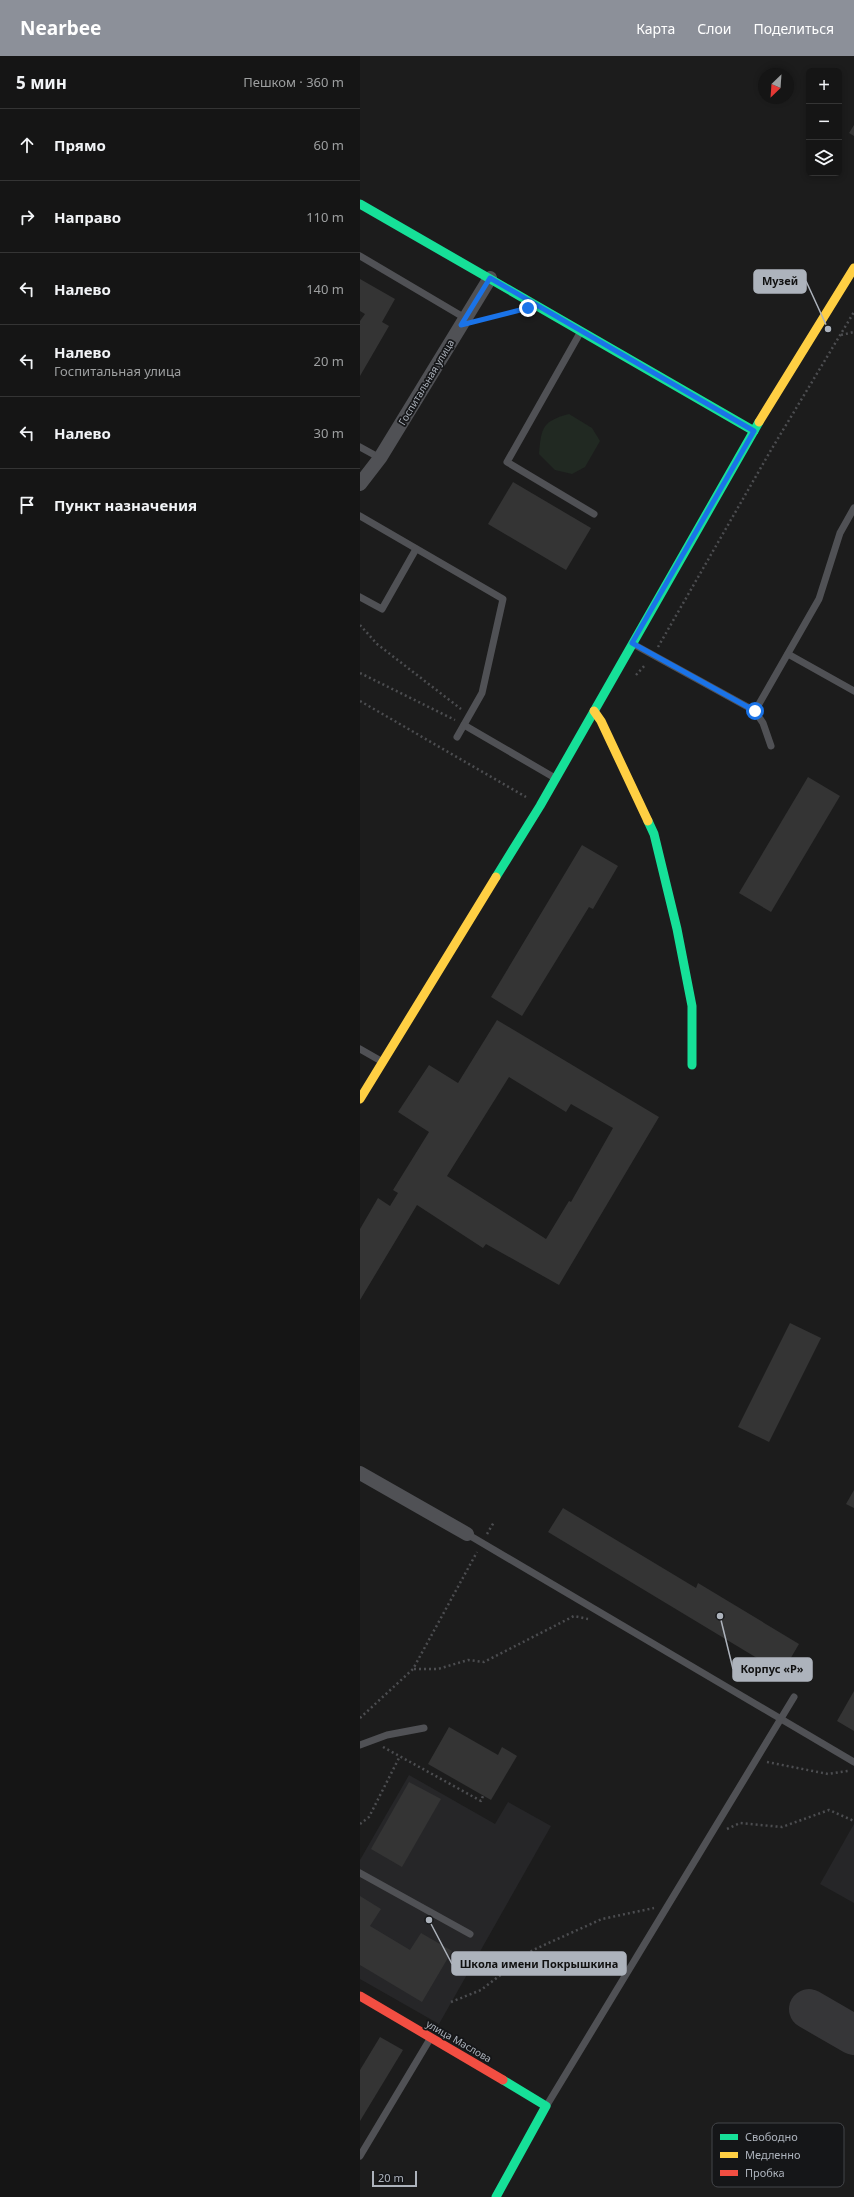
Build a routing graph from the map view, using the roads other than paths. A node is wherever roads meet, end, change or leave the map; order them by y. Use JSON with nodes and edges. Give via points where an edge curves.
{"nodes":[{"id":1,"x":360,"y":204,"type":"edge"},
{"id":2,"x":360,"y":256,"type":"edge"},
{"id":3,"x":854,"y":268,"type":"edge"},
{"id":4,"x":490,"y":278,"type":"junction"},
{"id":5,"x":463,"y":322,"type":"junction"},
{"id":6,"x":581,"y":331,"type":"junction"},
{"id":7,"x":754,"y":431,"type":"junction"},
{"id":8,"x":360,"y":447,"type":"edge"},
{"id":9,"x":380,"y":458,"type":"junction"},
{"id":10,"x":360,"y":484,"type":"edge"},
{"id":11,"x":854,"y":508,"type":"edge"},
{"id":12,"x":594,"y":514,"type":"dead end"},
{"id":13,"x":360,"y":516,"type":"edge"},
{"id":14,"x":416,"y":549,"type":"junction"},
{"id":15,"x":360,"y":597,"type":"edge"},
{"id":16,"x":632,"y":643,"type":"junction"},
{"id":17,"x":788,"y":654,"type":"junction"},
{"id":18,"x":854,"y":691,"type":"edge"},
{"id":19,"x":594,"y":711,"type":"junction"},
{"id":20,"x":755,"y":711,"type":"junction"},
{"id":21,"x":464,"y":724,"type":"junction"},
{"id":22,"x":457,"y":737,"type":"dead end"},
{"id":23,"x":771,"y":746,"type":"dead end"},
{"id":24,"x":555,"y":778,"type":"junction"},
{"id":25,"x":360,"y":1049,"type":"edge"},
{"id":26,"x":382,"y":1063,"type":"junction"},
{"id":27,"x":692,"y":1066,"type":"dead end"},
{"id":28,"x":360,"y":1099,"type":"edge"},
{"id":29,"x":360,"y":1473,"type":"edge"},
{"id":30,"x":467,"y":1534,"type":"joint"},
{"id":31,"x":794,"y":1697,"type":"dead end"},
{"id":32,"x":780,"y":1720,"type":"junction"},
{"id":33,"x":424,"y":1728,"type":"dead end"},
{"id":34,"x":360,"y":1746,"type":"edge"},
{"id":35,"x":854,"y":1762,"type":"edge"},
{"id":36,"x":360,"y":1873,"type":"edge"},
{"id":37,"x":470,"y":1934,"type":"dead end"},
{"id":38,"x":360,"y":1996,"type":"edge"},
{"id":39,"x":431,"y":2038,"type":"junction"},
{"id":40,"x":546,"y":2106,"type":"junction"},
{"id":41,"x":360,"y":2156,"type":"edge"},
{"id":42,"x":496,"y":2197,"type":"edge"}],
"edges":[{"from":1,"to":4,"type":"street"},
{"from":2,"to":5,"type":"lane"},
{"from":3,"to":7,"type":"street"},
{"from":4,"to":5,"type":"street","name":"Госпитальная улица"},
{"from":4,"to":6,"type":"street"},
{"from":5,"to":9,"type":"street","name":"Госпитальная улица"},
{"from":6,"to":7,"type":"street"},
{"from":6,"to":12,"type":"lane","via":[[507,462]]},
{"from":7,"to":16,"type":"street"},
{"from":8,"to":9,"type":"lane"},
{"from":9,"to":10,"type":"street","name":"Госпитальная улица"},
{"from":11,"to":17,"type":"lane","via":[[840,533],[819,599]]},
{"from":13,"to":14,"type":"lane"},
{"from":14,"to":15,"type":"lane","via":[[382,609]]},
{"from":14,"to":21,"type":"lane","via":[[503,599],[482,693]]},
{"from":16,"to":19,"type":"street"},
{"from":16,"to":20,"type":"lane"},
{"from":17,"to":18,"type":"lane"},
{"from":17,"to":20,"type":"lane"},
{"from":19,"to":24,"type":"street"},
{"from":19,"to":27,"type":"street","via":[[654,834],[692,1006]]},
{"from":20,"to":23,"type":"lane","via":[[763,723]]},
{"from":21,"to":22,"type":"lane"},
{"from":21,"to":24,"type":"lane"},
{"from":24,"to":26,"type":"street"},
{"from":25,"to":26,"type":"lane"},
{"from":26,"to":28,"type":"street"},
{"from":29,"to":30,"type":"street"},
{"from":30,"to":32,"type":"lane"},
{"from":31,"to":32,"type":"lane"},
{"from":32,"to":35,"type":"lane"},
{"from":32,"to":40,"type":"lane"},
{"from":33,"to":34,"type":"lane","via":[[387,1735]]},
{"from":36,"to":37,"type":"lane"},
{"from":38,"to":39,"type":"street","name":"улица Маслова"},
{"from":39,"to":40,"type":"street","name":"улица Маслова"},
{"from":39,"to":41,"type":"lane"},
{"from":40,"to":42,"type":"street"}]}
